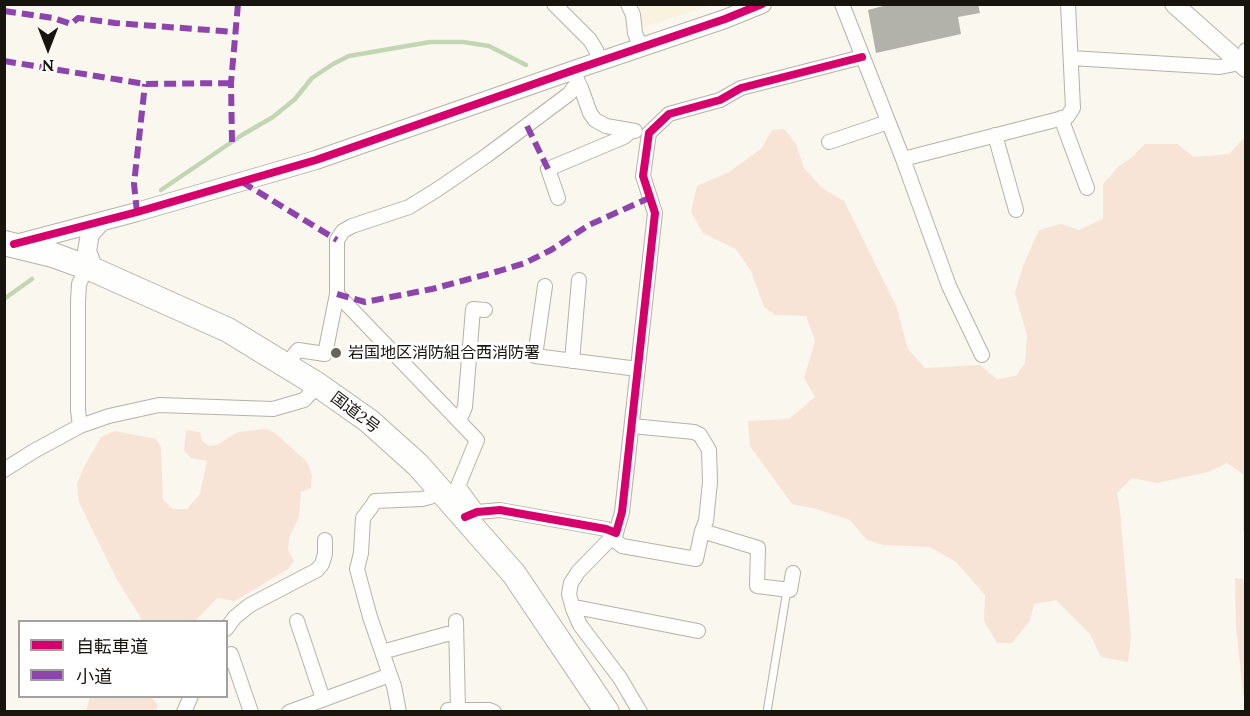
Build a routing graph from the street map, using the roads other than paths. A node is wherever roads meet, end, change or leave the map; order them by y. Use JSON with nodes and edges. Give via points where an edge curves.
{"nodes":[{"id":1,"x":554,"y":4,"type":"edge"},
{"id":2,"x":628,"y":4,"type":"edge"},
{"id":3,"x":762,"y":4,"type":"edge"},
{"id":4,"x":842,"y":4,"type":"edge"},
{"id":5,"x":1068,"y":4,"type":"edge"},
{"id":6,"x":1174,"y":4,"type":"edge"},
{"id":7,"x":640,"y":48,"type":"junction"},
{"id":8,"x":862,"y":57,"type":"junction"},
{"id":9,"x":1071,"y":58,"type":"junction"},
{"id":10,"x":1244,"y":60,"type":"edge"},
{"id":11,"x":600,"y":62,"type":"junction"},
{"id":12,"x":576,"y":76,"type":"junction"},
{"id":13,"x":1061,"y":118,"type":"junction"},
{"id":14,"x":888,"y":122,"type":"junction"},
{"id":15,"x":631,"y":131,"type":"junction"},
{"id":16,"x":649,"y":133,"type":"junction"},
{"id":17,"x":995,"y":135,"type":"junction"},
{"id":18,"x":829,"y":142,"type":"dead end"},
{"id":19,"x":903,"y":159,"type":"junction"},
{"id":20,"x":1087,"y":188,"type":"dead end"},
{"id":21,"x":558,"y":198,"type":"dead end"},
{"id":22,"x":1016,"y":210,"type":"dead end"},
{"id":23,"x":101,"y":222,"type":"junction"},
{"id":24,"x":9,"y":243,"type":"edge"},
{"id":25,"x":90,"y":268,"type":"junction"},
{"id":26,"x":579,"y":280,"type":"dead end"},
{"id":27,"x":545,"y":286,"type":"dead end"},
{"id":28,"x":337,"y":294,"type":"junction"},
{"id":29,"x":485,"y":310,"type":"dead end"},
{"id":30,"x":982,"y":355,"type":"dead end"},
{"id":31,"x":572,"y":361,"type":"junction"},
{"id":32,"x":286,"y":365,"type":"junction"},
{"id":33,"x":638,"y":369,"type":"junction"},
{"id":34,"x":318,"y":385,"type":"junction"},
{"id":35,"x":459,"y":421,"type":"junction"},
{"id":36,"x":80,"y":426,"type":"junction"},
{"id":37,"x":632,"y":426,"type":"junction"},
{"id":38,"x":4,"y":470,"type":"edge"},
{"id":39,"x":441,"y":490,"type":"junction"},
{"id":40,"x":471,"y":515,"type":"junction"},
{"id":41,"x":702,"y":531,"type":"junction"},
{"id":42,"x":614,"y":535,"type":"junction"},
{"id":43,"x":325,"y":540,"type":"dead end"},
{"id":44,"x":793,"y":573,"type":"dead end"},
{"id":45,"x":786,"y":590,"type":"junction"},
{"id":46,"x":573,"y":609,"type":"junction"},
{"id":47,"x":297,"y":621,"type":"dead end"},
{"id":48,"x":228,"y":626,"type":"edge"},
{"id":49,"x":698,"y":631,"type":"dead end"},
{"id":50,"x":382,"y":652,"type":"junction"},
{"id":51,"x":231,"y":654,"type":"dead end"},
{"id":52,"x":390,"y":675,"type":"junction"},
{"id":53,"x":323,"y":699,"type":"junction"},
{"id":54,"x":251,"y":711,"type":"edge"},
{"id":55,"x":289,"y":711,"type":"edge"},
{"id":56,"x":399,"y":711,"type":"edge"},
{"id":57,"x":494,"y":711,"type":"edge"},
{"id":58,"x":607,"y":711,"type":"edge"},
{"id":59,"x":640,"y":711,"type":"edge"},
{"id":60,"x":767,"y":711,"type":"edge"}],
"edges":[{"from":1,"to":11,"type":"street","via":[[590,40]]},
{"from":2,"to":7,"type":"street"},
{"from":3,"to":7,"type":"street"},
{"from":4,"to":8,"type":"street"},
{"from":5,"to":9,"type":"street"},
{"from":6,"to":10,"type":"street"},
{"from":7,"to":11,"type":"street"},
{"from":8,"to":14,"type":"street"},
{"from":8,"to":16,"type":"street","via":[[741,88],[720,100],[669,114]]},
{"from":9,"to":10,"type":"street","via":[[1220,68]]},
{"from":9,"to":13,"type":"street","via":[[1073,108],[1067,117]]},
{"from":11,"to":12,"type":"street"},
{"from":12,"to":15,"type":"street","via":[[595,120]]},
{"from":12,"to":23,"type":"street","via":[[316,160]]},
{"from":12,"to":28,"type":"street","via":[[569,94],[438,189],[410,207],[343,231],[337,240]]},
{"from":13,"to":17,"type":"street"},
{"from":13,"to":20,"type":"street"},
{"from":14,"to":18,"type":"street"},
{"from":14,"to":19,"type":"street"},
{"from":15,"to":16,"type":"street"},
{"from":15,"to":21,"type":"street","via":[[548,169]]},
{"from":16,"to":33,"type":"street","via":[[643,176],[655,213]]},
{"from":17,"to":19,"type":"street"},
{"from":17,"to":22,"type":"street"},
{"from":19,"to":30,"type":"street","via":[[949,286]]},
{"from":23,"to":24,"type":"street"},
{"from":23,"to":25,"type":"street","via":[[90,234]]},
{"from":24,"to":25,"type":"highway","name":"国道2号"},
{"from":25,"to":32,"type":"highway","name":"国道2号","via":[[228,330]]},
{"from":25,"to":36,"type":"street","via":[[79,284]]},
{"from":26,"to":31,"type":"street"},
{"from":27,"to":31,"type":"street","via":[[535,356]]},
{"from":28,"to":32,"type":"street","via":[[325,354],[298,350]]},
{"from":28,"to":35,"type":"street"},
{"from":29,"to":35,"type":"street","via":[[473,309],[465,407]]},
{"from":31,"to":33,"type":"street"},
{"from":32,"to":34,"type":"highway","name":"国道2号"},
{"from":33,"to":37,"type":"street"},
{"from":34,"to":36,"type":"street","via":[[304,400],[273,409],[159,405]]},
{"from":34,"to":39,"type":"highway","name":"国道2号","via":[[369,421]]},
{"from":35,"to":40,"type":"street","via":[[477,440],[458,486]]},
{"from":36,"to":38,"type":"street"},
{"from":37,"to":41,"type":"street","via":[[700,435],[709,450],[710,482]]},
{"from":37,"to":42,"type":"street","via":[[622,512]]},
{"from":39,"to":40,"type":"highway","name":"国道2号"},
{"from":39,"to":50,"type":"street","via":[[422,499],[375,501],[363,518],[357,569]]},
{"from":40,"to":42,"type":"street","via":[[500,510],[606,529]]},
{"from":40,"to":58,"type":"highway","name":"国道2号"},
{"from":41,"to":42,"type":"street","via":[[696,560],[622,546]]},
{"from":41,"to":45,"type":"street","via":[[758,548],[757,586]]},
{"from":42,"to":46,"type":"street","via":[[571,583]]},
{"from":43,"to":48,"type":"street","via":[[325,554],[317,570],[250,605]]},
{"from":44,"to":45,"type":"street","via":[[790,590]]},
{"from":45,"to":60,"type":"lane"},
{"from":46,"to":49,"type":"street"},
{"from":46,"to":59,"type":"street"},
{"from":47,"to":53,"type":"street"},
{"from":50,"to":52,"type":"street"},
{"from":50,"to":57,"type":"street","via":[[456,628],[453,710]]},
{"from":51,"to":54,"type":"street"},
{"from":52,"to":53,"type":"street"},
{"from":52,"to":56,"type":"street"},
{"from":53,"to":55,"type":"street"}]}
